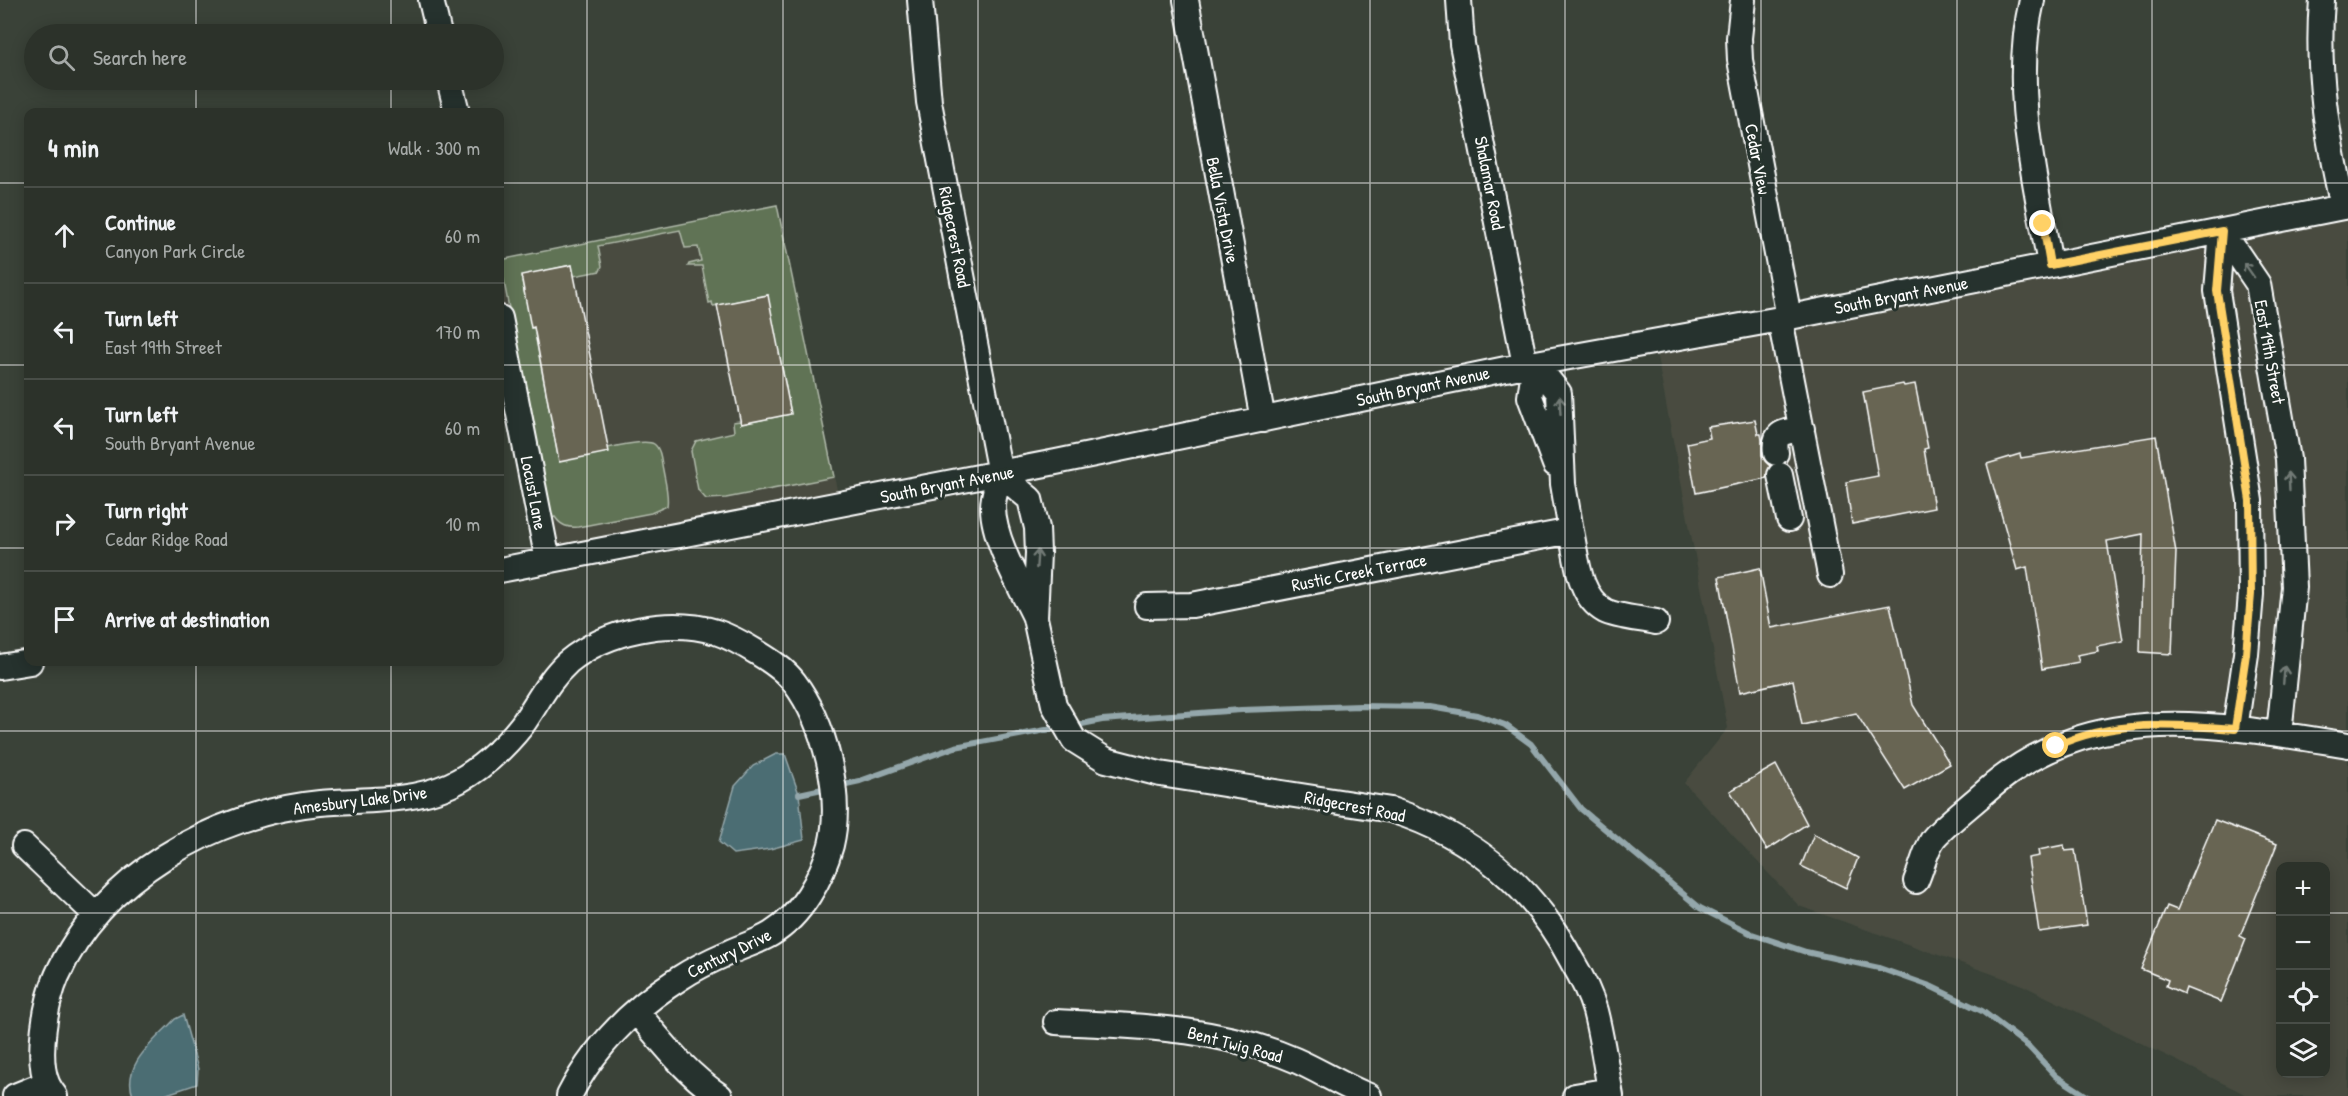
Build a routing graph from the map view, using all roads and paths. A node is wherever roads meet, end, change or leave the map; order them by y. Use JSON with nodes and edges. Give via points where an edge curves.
{"nodes":[{"id":1,"x":431,"y":0,"type":"edge"},
{"id":2,"x":920,"y":0,"type":"edge"},
{"id":3,"x":1186,"y":0,"type":"edge"},
{"id":4,"x":1459,"y":0,"type":"edge"},
{"id":5,"x":1743,"y":0,"type":"edge"},
{"id":6,"x":2032,"y":0,"type":"edge"},
{"id":7,"x":2322,"y":0,"type":"edge"},
{"id":8,"x":437,"y":24,"type":"edge"},
{"id":9,"x":451,"y":90,"type":"edge"},
{"id":10,"x":455,"y":108,"type":"edge"},
{"id":11,"x":2345,"y":206,"type":"edge"},
{"id":12,"x":2222,"y":231,"type":"junction"},
{"id":13,"x":2050,"y":265,"type":"junction"},
{"id":14,"x":1785,"y":318,"type":"junction"},
{"id":15,"x":504,"y":338,"type":"edge"},
{"id":16,"x":1530,"y":364,"type":"junction"},
{"id":17,"x":1263,"y":420,"type":"junction"},
{"id":18,"x":1802,"y":429,"type":"junction"},
{"id":19,"x":1000,"y":474,"type":"junction"},
{"id":20,"x":1789,"y":519,"type":"dead end"},
{"id":21,"x":1571,"y":531,"type":"junction"},
{"id":22,"x":548,"y":561,"type":"junction"},
{"id":23,"x":504,"y":569,"type":"edge"},
{"id":24,"x":1830,"y":574,"type":"dead end"},
{"id":25,"x":1147,"y":606,"type":"dead end"},
{"id":26,"x":1035,"y":618,"type":"junction"},
{"id":27,"x":1656,"y":622,"type":"dead end"},
{"id":28,"x":24,"y":663,"type":"edge"},
{"id":29,"x":0,"y":667,"type":"edge"},
{"id":30,"x":813,"y":712,"type":"joint"},
{"id":31,"x":2235,"y":729,"type":"junction"},
{"id":32,"x":2279,"y":734,"type":"junction"},
{"id":33,"x":2348,"y":745,"type":"edge"},
{"id":34,"x":24,"y":846,"type":"dead end"},
{"id":35,"x":1916,"y":881,"type":"dead end"},
{"id":36,"x":96,"y":915,"type":"junction"},
{"id":37,"x":636,"y":1011,"type":"junction"},
{"id":38,"x":1056,"y":1022,"type":"dead end"},
{"id":39,"x":51,"y":1089,"type":"edge"},
{"id":40,"x":1611,"y":1093,"type":"edge"},
{"id":41,"x":15,"y":1096,"type":"edge"},
{"id":42,"x":569,"y":1096,"type":"edge"},
{"id":43,"x":720,"y":1096,"type":"edge"},
{"id":44,"x":1369,"y":1096,"type":"edge"},
{"id":45,"x":1575,"y":1096,"type":"edge"}],
"edges":[{"from":1,"to":8,"type":"street"},
{"from":2,"to":19,"type":"street","name":"Ridgecrest Road","via":[[929,102]]},
{"from":3,"to":17,"type":"street","name":"Bella Vista Drive"},
{"from":4,"to":16,"type":"street","name":"Shalamar Road","via":[[1462,44]]},
{"from":5,"to":14,"type":"street","name":"Cedar View","via":[[1740,60]]},
{"from":6,"to":13,"type":"street","via":[[2024,49],[2025,122]]},
{"from":7,"to":11,"type":"street","via":[[2320,65],[2324,112]]},
{"from":9,"to":10,"type":"street"},
{"from":11,"to":12,"type":"street","name":"South Bryant Avenue"},
{"from":12,"to":13,"type":"street","name":"South Bryant Avenue"},
{"from":12,"to":31,"type":"street","via":[[2217,291],[2250,501],[2251,594]]},
{"from":32,"to":12,"type":"street","name":"East 19th Street","one_way":true,"via":[[2294,587],[2288,459],[2258,284]]},
{"from":13,"to":14,"type":"street","name":"South Bryant Avenue"},
{"from":14,"to":16,"type":"street","name":"South Bryant Avenue"},
{"from":14,"to":18,"type":"street","name":"Cedar View"},
{"from":15,"to":22,"type":"street","name":"Locust Lane"},
{"from":16,"to":17,"type":"street","name":"South Bryant Avenue"},
{"from":16,"to":21,"type":"street","via":[[1530,397],[1563,484]]},
{"from":17,"to":19,"type":"street","name":"South Bryant Avenue"},
{"from":18,"to":20,"type":"street","via":[[1785,432],[1774,441]]},
{"from":18,"to":24,"type":"street","name":"Cedar View"},
{"from":19,"to":22,"type":"street","name":"South Bryant Avenue"},
{"from":19,"to":26,"type":"street","name":"Ridgecrest Road","via":[[993,506],[1000,538]]},
{"from":26,"to":19,"type":"street","name":"Ridgecrest Road","one_way":true,"via":[[1035,519],[1030,499]]},
{"from":21,"to":25,"type":"street","name":"Rustic Creek Terrace","via":[[1192,605]]},
{"from":21,"to":27,"type":"street","via":[[1588,597],[1606,611]]},
{"from":22,"to":23,"type":"street","name":"South Bryant Avenue"},
{"from":26,"to":40,"type":"street","name":"Ridgecrest Road","via":[[1054,705],[1074,740],[1106,760],[1160,774],[1391,810],[1440,829],[1502,871],[1528,894],[1561,939],[1580,975],[1595,1009]]},
{"from":28,"to":29,"type":"street"},
{"from":30,"to":36,"type":"street","name":"Amesbury Lake Drive","via":[[789,674],[718,633],[690,626],[665,626],[621,635],[568,662],[507,741],[458,781],[422,795],[289,808],[223,826],[191,840],[142,873]]},
{"from":30,"to":37,"type":"street","name":"Century Drive","via":[[821,731],[835,809],[831,845],[818,879],[791,919],[773,933],[681,977]]},
{"from":31,"to":32,"type":"street"},
{"from":31,"to":35,"type":"street","via":[[2130,726],[2056,746],[2007,773],[1934,838]]},
{"from":32,"to":33,"type":"street"},
{"from":34,"to":36,"type":"street"},
{"from":36,"to":39,"type":"street","name":"Amesbury Lake Drive","via":[[62,964],[48,1000],[43,1041],[44,1070]]},
{"from":37,"to":42,"type":"street","name":"Century Drive","via":[[588,1062]]},
{"from":37,"to":43,"type":"street","via":[[681,1065]]},
{"from":38,"to":44,"type":"street","name":"Bent Twig Road","via":[[1195,1031],[1295,1060]]},
{"from":39,"to":41,"type":"street"},
{"from":40,"to":45,"type":"street"}]}
